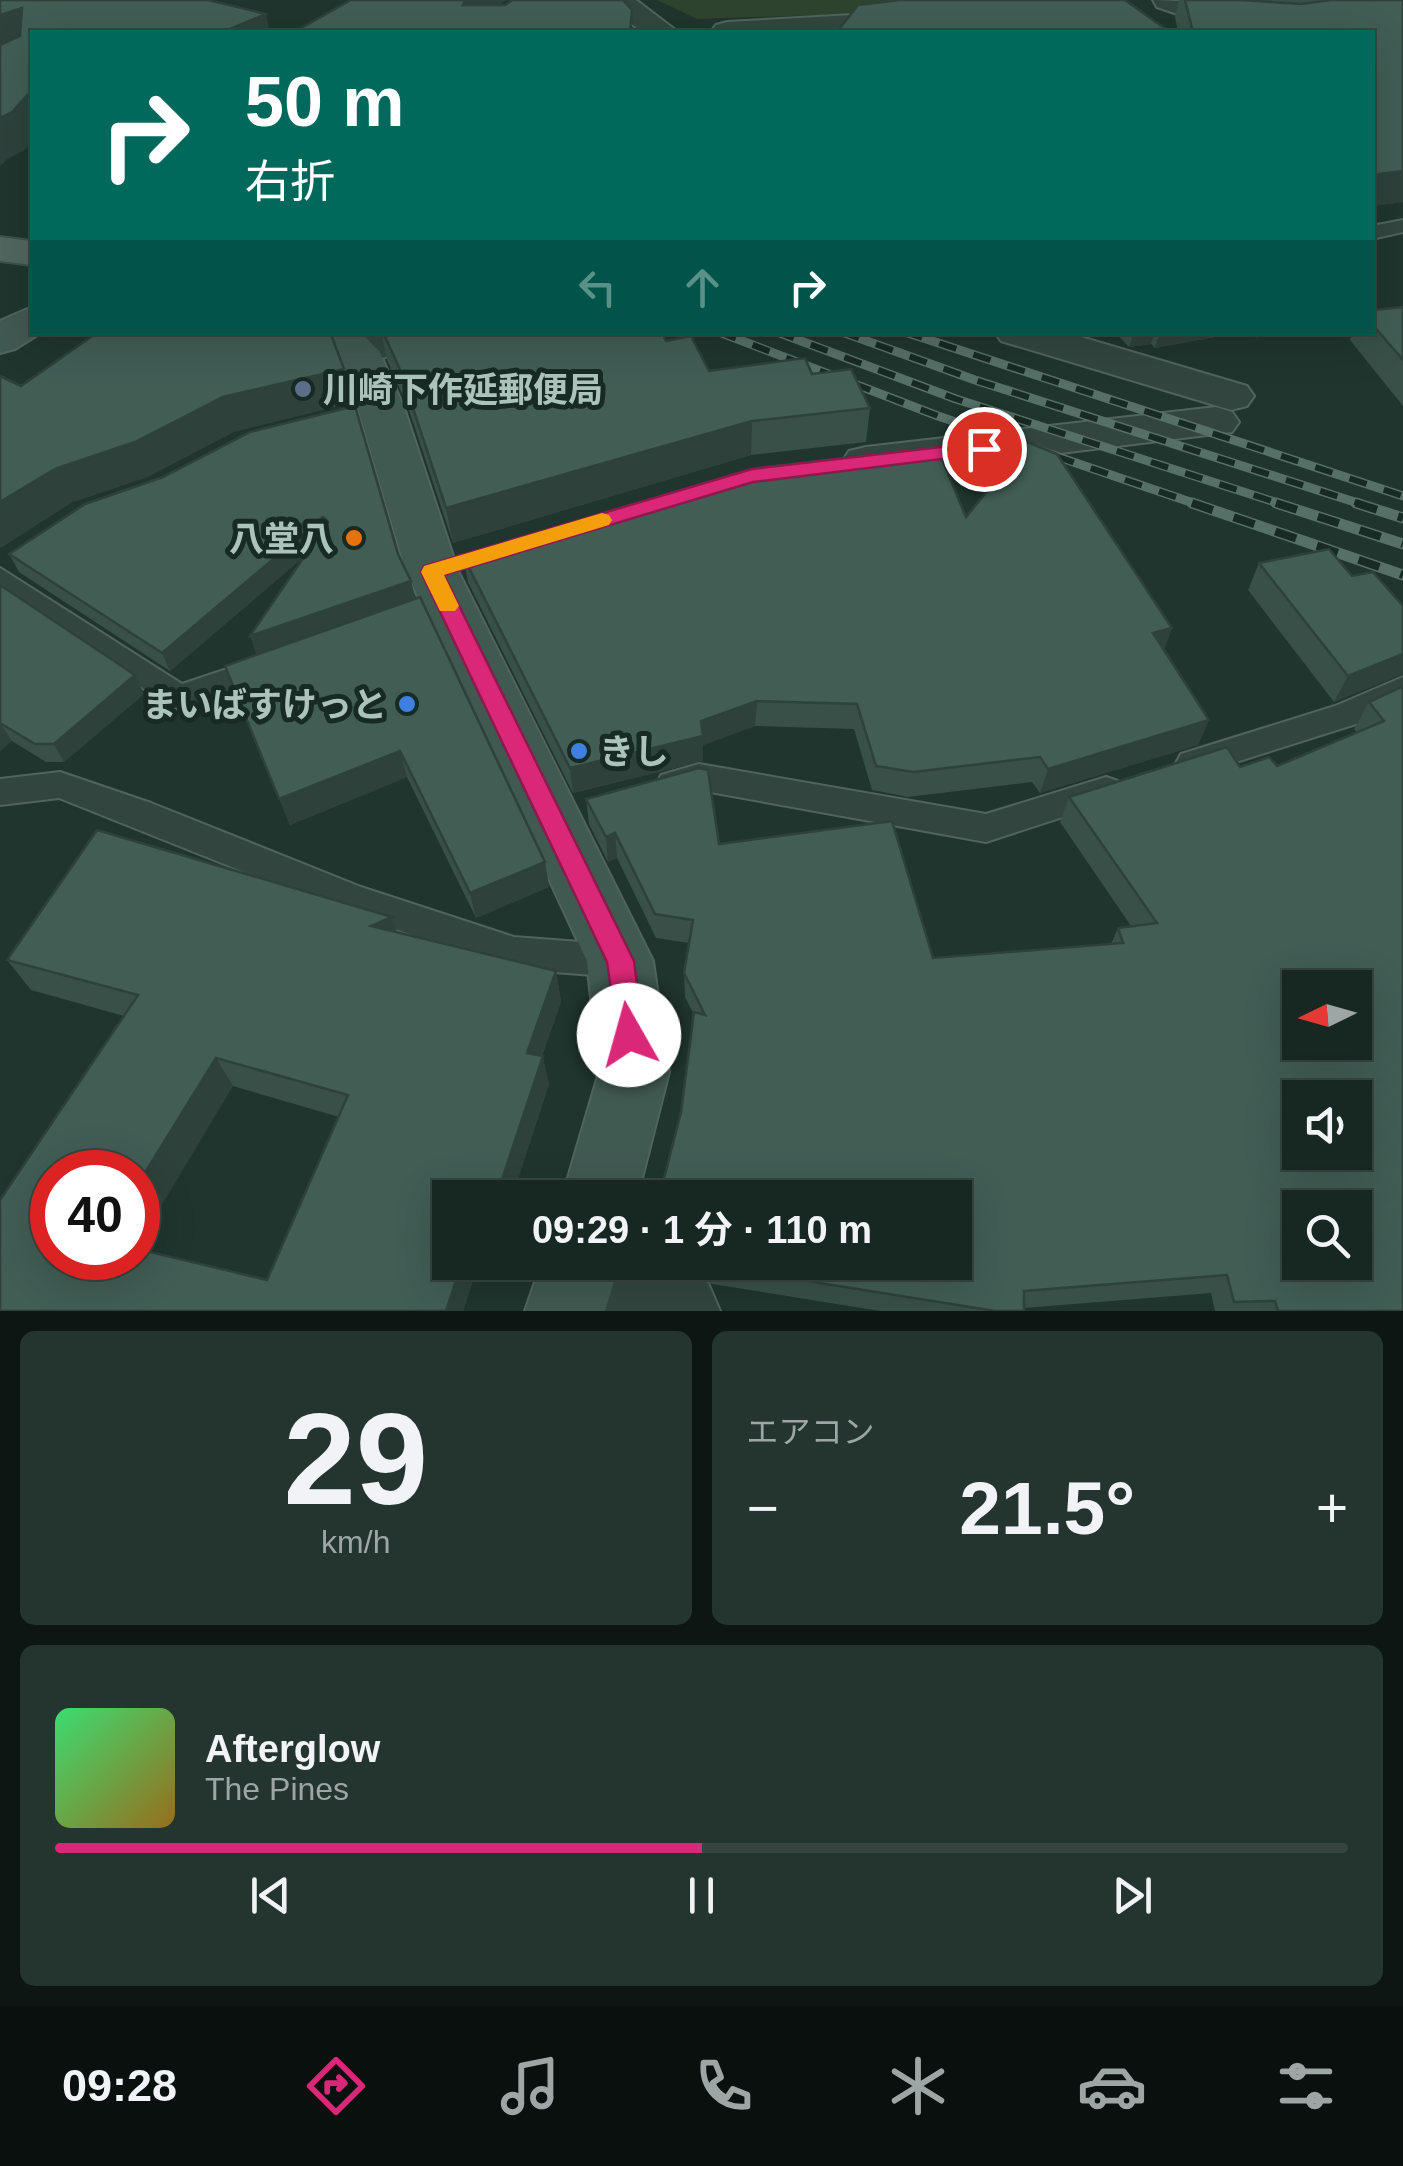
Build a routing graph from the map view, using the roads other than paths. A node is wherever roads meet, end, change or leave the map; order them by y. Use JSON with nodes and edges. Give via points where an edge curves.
{"nodes":[{"id":1,"x":615,"y":0,"type":"edge"},
{"id":2,"x":976,"y":0,"type":"edge"},
{"id":3,"x":1168,"y":0,"type":"edge"},
{"id":4,"x":1369,"y":0,"type":"edge"},
{"id":5,"x":659,"y":30,"type":"edge"},
{"id":6,"x":756,"y":30,"type":"edge"},
{"id":7,"x":1403,"y":226,"type":"edge"},
{"id":8,"x":1375,"y":232,"type":"edge"},
{"id":9,"x":0,"y":249,"type":"edge"},
{"id":10,"x":30,"y":253,"type":"edge"},
{"id":11,"x":30,"y":321,"type":"edge"},
{"id":12,"x":408,"y":335,"type":"edge"},
{"id":13,"x":1024,"y":335,"type":"edge"},
{"id":14,"x":0,"y":340,"type":"edge"},
{"id":15,"x":344,"y":342,"type":"edge"},
{"id":16,"x":830,"y":466,"type":"edge"},
{"id":17,"x":5,"y":567,"type":"edge"},
{"id":18,"x":286,"y":659,"type":"edge"},
{"id":19,"x":1403,"y":689,"type":"edge"},
{"id":20,"x":0,"y":792,"type":"edge"},
{"id":21,"x":643,"y":792,"type":"edge"},
{"id":22,"x":620,"y":961,"type":"junction"},
{"id":23,"x":604,"y":1180,"type":"edge"},
{"id":24,"x":574,"y":1286,"type":"edge"},
{"id":25,"x":680,"y":1311,"type":"edge"}],
"edges":[{"from":1,"to":5,"type":"street"},
{"from":2,"to":6,"type":"street","via":[[935,14]]},
{"from":3,"to":4,"type":"street","via":[[1206,15],[1295,26],[1362,12]]},
{"from":7,"to":8,"type":"lane"},
{"from":9,"to":10,"type":"main road"},
{"from":11,"to":14,"type":"street"},
{"from":12,"to":15,"type":"street"},
{"from":13,"to":16,"type":"street","via":[[1224,409]]},
{"from":15,"to":22,"type":"street","via":[[439,587],[568,812]]},
{"from":17,"to":18,"type":"lane","via":[[180,697]]},
{"from":19,"to":21,"type":"lane","via":[[1345,715],[986,828],[700,777]]},
{"from":20,"to":22,"type":"lane","via":[[60,786],[354,900],[514,952]]},
{"from":22,"to":23,"type":"street","via":[[634,1072]]},
{"from":24,"to":25,"type":"street"}]}
